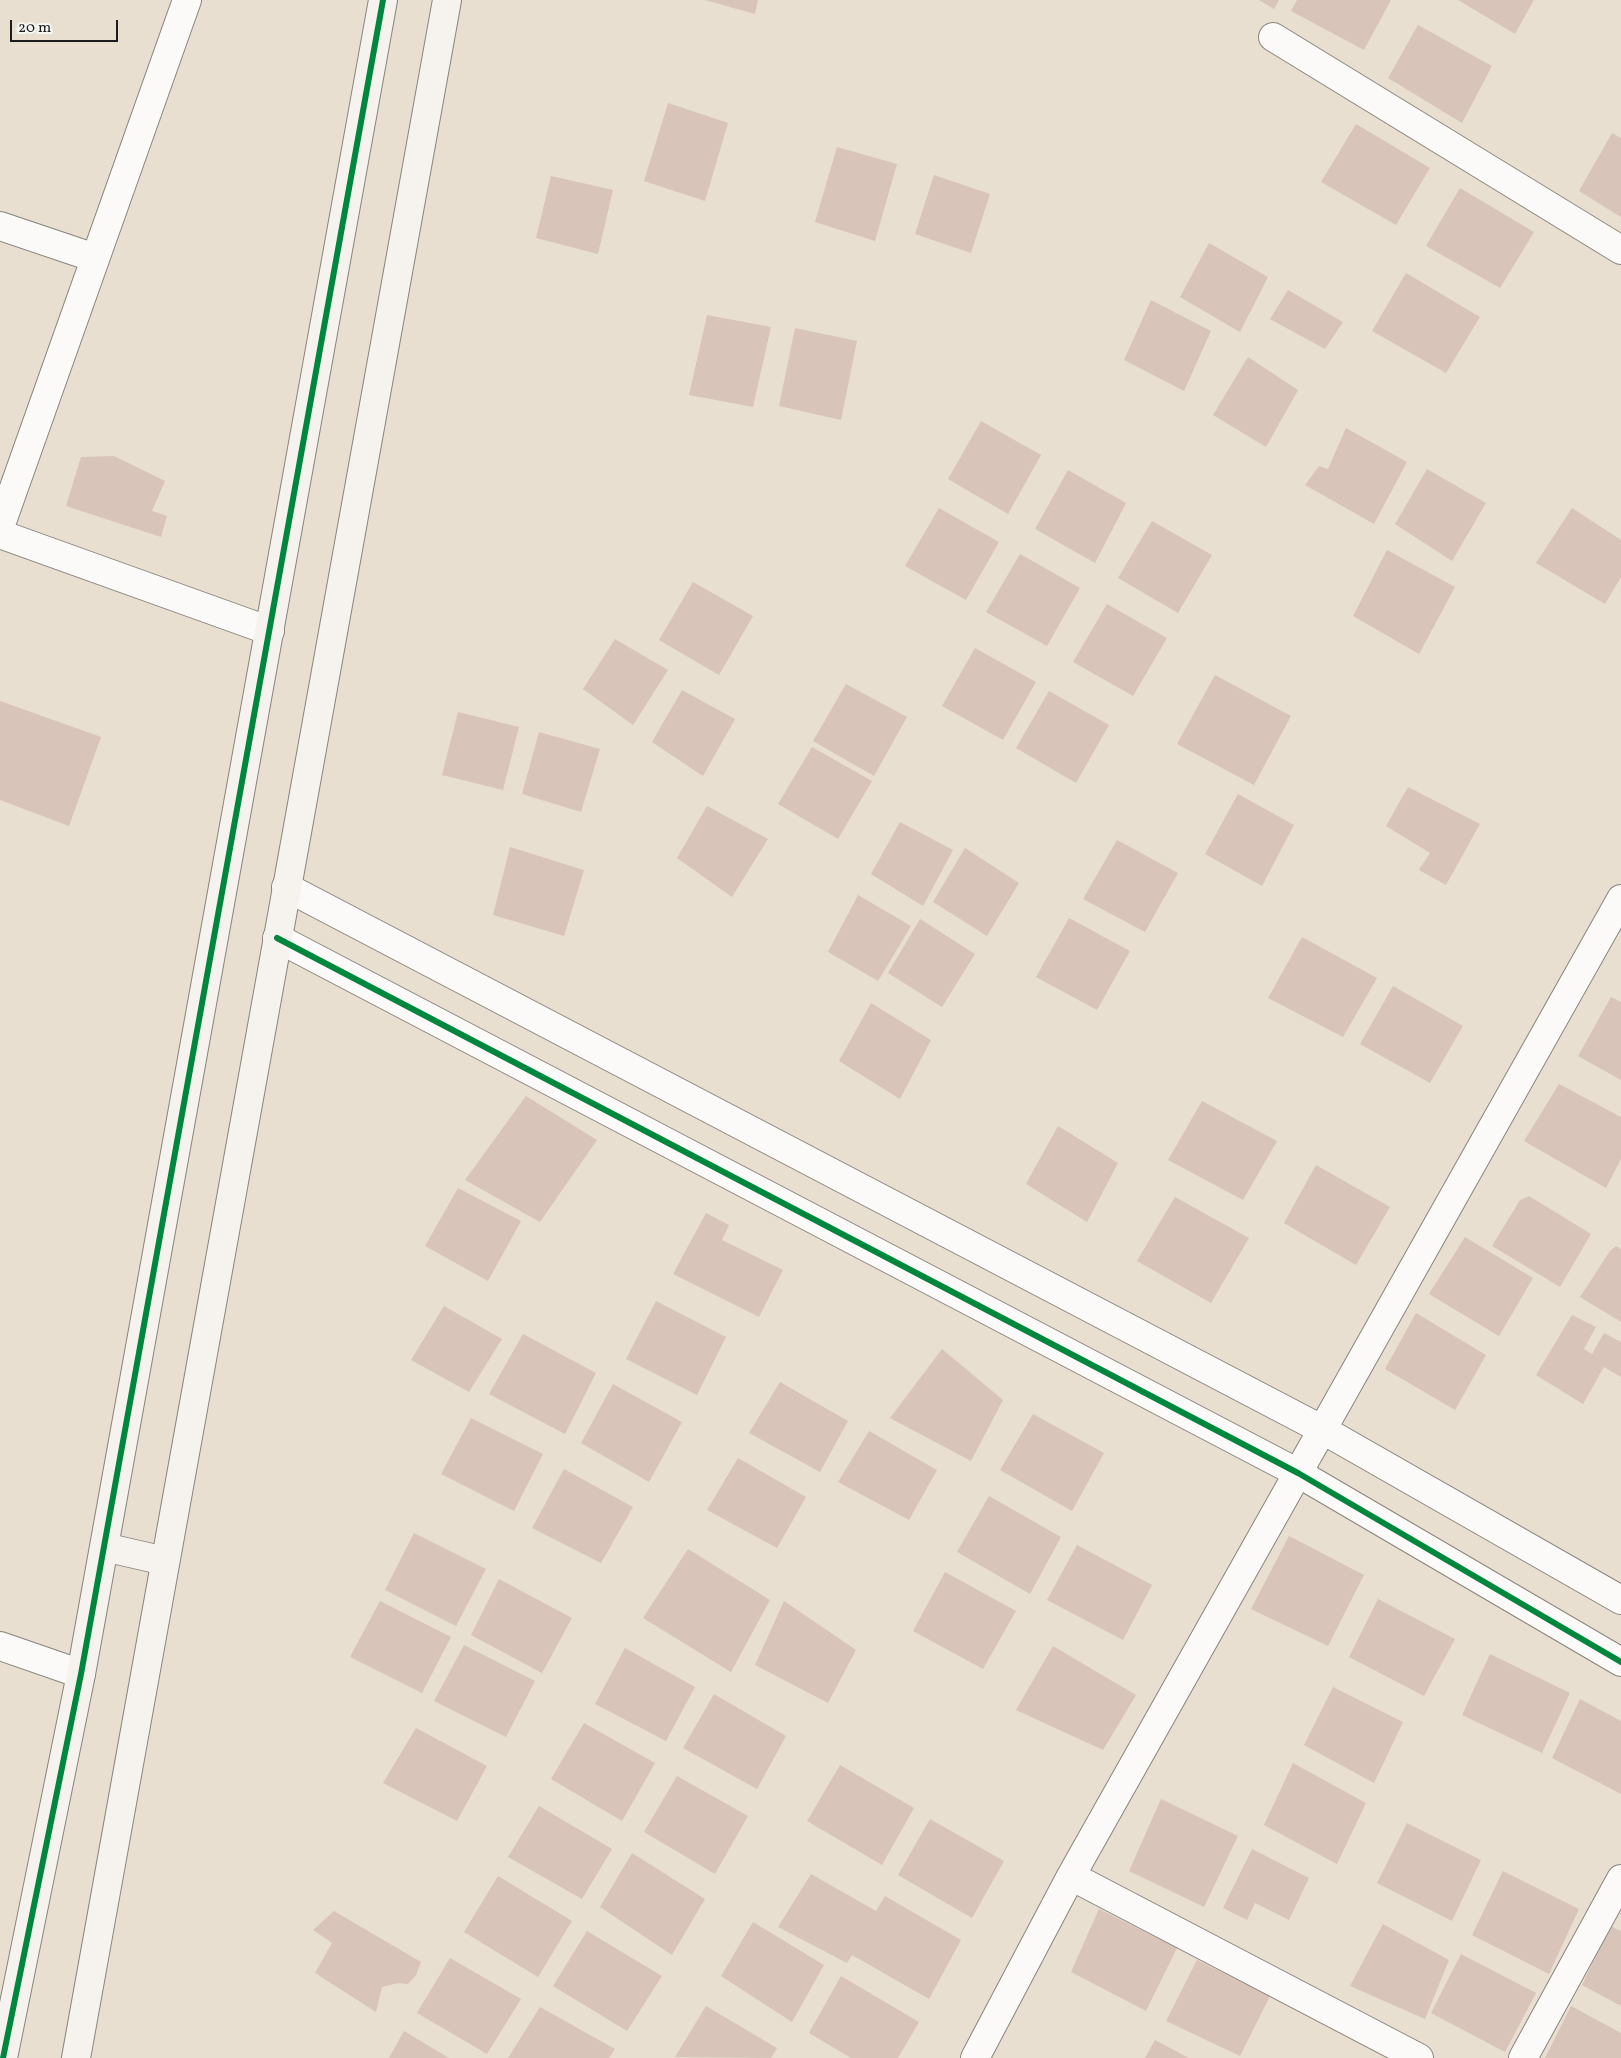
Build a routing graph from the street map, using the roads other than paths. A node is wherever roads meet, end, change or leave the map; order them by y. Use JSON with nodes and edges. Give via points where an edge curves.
{"nodes":[{"id":1,"x":187,"y":0,"type":"edge"},
{"id":2,"x":383,"y":0,"type":"edge"},
{"id":3,"x":447,"y":0,"type":"edge"},
{"id":4,"x":1272,"y":37,"type":"dead end"},
{"id":5,"x":0,"y":226,"type":"edge"},
{"id":6,"x":1621,"y":250,"type":"edge"},
{"id":7,"x":95,"y":258,"type":"junction"},
{"id":8,"x":0,"y":528,"type":"edge"},
{"id":9,"x":0,"y":534,"type":"edge"},
{"id":10,"x":270,"y":631,"type":"junction"},
{"id":11,"x":286,"y":887,"type":"junction"},
{"id":12,"x":1621,"y":899,"type":"edge"},
{"id":13,"x":277,"y":938,"type":"junction"},
{"id":14,"x":1323,"y":1430,"type":"junction"},
{"id":15,"x":1298,"y":1473,"type":"junction"},
{"id":16,"x":104,"y":1547,"type":"junction"},
{"id":17,"x":165,"y":1561,"type":"junction"},
{"id":18,"x":1621,"y":1600,"type":"edge"},
{"id":19,"x":0,"y":1646,"type":"edge"},
{"id":20,"x":1621,"y":1662,"type":"edge"},
{"id":21,"x":81,"y":1674,"type":"junction"},
{"id":22,"x":1071,"y":1876,"type":"junction"},
{"id":23,"x":1621,"y":1879,"type":"edge"},
{"id":24,"x":3,"y":2058,"type":"edge"},
{"id":25,"x":76,"y":2058,"type":"edge"},
{"id":26,"x":975,"y":2058,"type":"edge"},
{"id":27,"x":1419,"y":2058,"type":"edge"},
{"id":28,"x":1523,"y":2058,"type":"edge"}],
"edges":[{"from":1,"to":7,"type":"street"},
{"from":2,"to":10,"type":"street"},
{"from":3,"to":11,"type":"street"},
{"from":4,"to":6,"type":"street"},
{"from":5,"to":7,"type":"street"},
{"from":7,"to":8,"type":"street"},
{"from":9,"to":10,"type":"street"},
{"from":10,"to":16,"type":"street"},
{"from":11,"to":13,"type":"street"},
{"from":11,"to":14,"type":"street"},
{"from":12,"to":14,"type":"street"},
{"from":13,"to":15,"type":"street"},
{"from":13,"to":17,"type":"street"},
{"from":14,"to":15,"type":"street"},
{"from":14,"to":18,"type":"street"},
{"from":15,"to":20,"type":"street"},
{"from":15,"to":22,"type":"street"},
{"from":16,"to":17,"type":"street"},
{"from":16,"to":21,"type":"street"},
{"from":17,"to":25,"type":"street"},
{"from":19,"to":21,"type":"street"},
{"from":21,"to":24,"type":"street"},
{"from":22,"to":26,"type":"street"},
{"from":22,"to":27,"type":"street"},
{"from":23,"to":28,"type":"street"}]}
